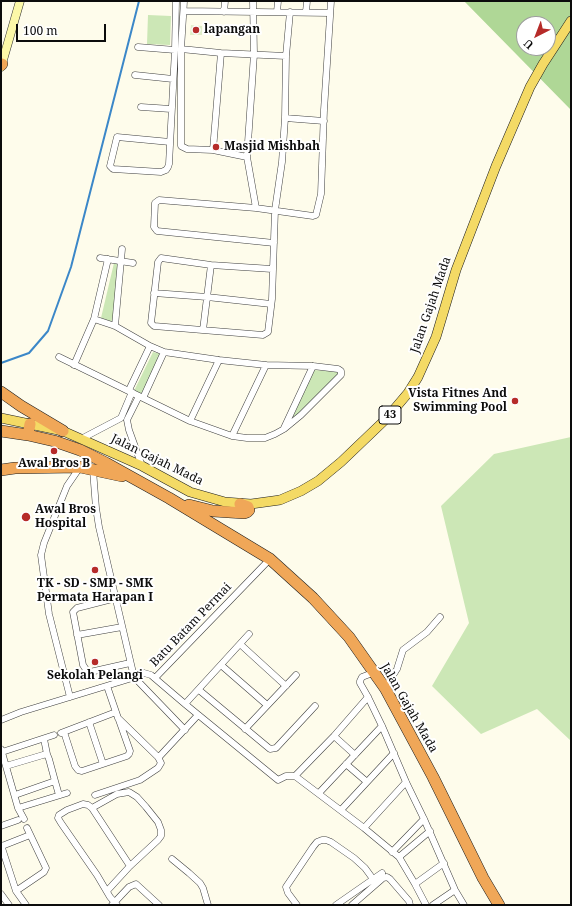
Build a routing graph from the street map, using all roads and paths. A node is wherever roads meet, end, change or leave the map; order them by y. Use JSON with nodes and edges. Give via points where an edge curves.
{"nodes":[{"id":1,"x":20,"y":1,"type":"edge"},
{"id":2,"x":176,"y":1,"type":"edge"},
{"id":3,"x":184,"y":1,"type":"edge"},
{"id":4,"x":225,"y":1,"type":"edge"},
{"id":5,"x":253,"y":1,"type":"edge"},
{"id":6,"x":278,"y":1,"type":"edge"},
{"id":7,"x":307,"y":1,"type":"edge"},
{"id":8,"x":331,"y":1,"type":"edge"},
{"id":9,"x":184,"y":11,"type":"junction"},
{"id":10,"x":224,"y":12,"type":"junction"},
{"id":11,"x":254,"y":12,"type":"junction"},
{"id":12,"x":277,"y":12,"type":"junction"},
{"id":13,"x":290,"y":12,"type":"junction"},
{"id":14,"x":306,"y":12,"type":"junction"},
{"id":15,"x":330,"y":13,"type":"junction"},
{"id":16,"x":571,"y":20,"type":"edge"},
{"id":17,"x":138,"y":46,"type":"dead end"},
{"id":18,"x":178,"y":50,"type":"junction"},
{"id":19,"x":221,"y":53,"type":"junction"},
{"id":20,"x":254,"y":54,"type":"junction"},
{"id":21,"x":286,"y":56,"type":"junction"},
{"id":22,"x":1,"y":65,"type":"edge"},
{"id":23,"x":135,"y":75,"type":"dead end"},
{"id":24,"x":172,"y":79,"type":"junction"},
{"id":25,"x":141,"y":107,"type":"dead end"},
{"id":26,"x":171,"y":109,"type":"junction"},
{"id":27,"x":285,"y":118,"type":"junction"},
{"id":28,"x":324,"y":121,"type":"junction"},
{"id":29,"x":170,"y":142,"type":"junction"},
{"id":30,"x":213,"y":150,"type":"junction"},
{"id":31,"x":247,"y":157,"type":"junction"},
{"id":32,"x":256,"y":208,"type":"junction"},
{"id":33,"x":275,"y":210,"type":"junction"},
{"id":34,"x":274,"y":243,"type":"junction"},
{"id":35,"x":122,"y":249,"type":"dead end"},
{"id":36,"x":100,"y":258,"type":"dead end"},
{"id":37,"x":108,"y":259,"type":"junction"},
{"id":38,"x":121,"y":262,"type":"junction"},
{"id":39,"x":133,"y":263,"type":"dead end"},
{"id":40,"x":211,"y":265,"type":"junction"},
{"id":41,"x":272,"y":269,"type":"junction"},
{"id":42,"x":154,"y":293,"type":"junction"},
{"id":43,"x":207,"y":297,"type":"junction"},
{"id":44,"x":271,"y":304,"type":"junction"},
{"id":45,"x":94,"y":319,"type":"junction"},
{"id":46,"x":115,"y":326,"type":"junction"},
{"id":47,"x":203,"y":330,"type":"junction"},
{"id":48,"x":150,"y":346,"type":"junction"},
{"id":49,"x":164,"y":352,"type":"junction"},
{"id":50,"x":59,"y":357,"type":"dead end"},
{"id":51,"x":219,"y":360,"type":"junction"},
{"id":52,"x":74,"y":365,"type":"junction"},
{"id":53,"x":266,"y":365,"type":"junction"},
{"id":54,"x":313,"y":366,"type":"junction"},
{"id":55,"x":130,"y":391,"type":"junction"},
{"id":56,"x":1,"y":392,"type":"edge"},
{"id":57,"x":141,"y":397,"type":"junction"},
{"id":58,"x":1,"y":418,"type":"edge"},
{"id":59,"x":124,"y":419,"type":"junction"},
{"id":60,"x":190,"y":421,"type":"junction"},
{"id":61,"x":30,"y":424,"type":"junction"},
{"id":62,"x":284,"y":429,"type":"junction"},
{"id":63,"x":1,"y":431,"type":"edge"},
{"id":64,"x":62,"y":431,"type":"junction"},
{"id":65,"x":28,"y":435,"type":"junction"},
{"id":66,"x":232,"y":436,"type":"junction"},
{"id":67,"x":81,"y":439,"type":"junction"},
{"id":68,"x":142,"y":466,"type":"junction"},
{"id":69,"x":80,"y":467,"type":"junction"},
{"id":70,"x":1,"y":470,"type":"edge"},
{"id":71,"x":92,"y":470,"type":"junction"},
{"id":72,"x":142,"y":483,"type":"junction"},
{"id":73,"x":169,"y":498,"type":"junction"},
{"id":74,"x":240,"y":504,"type":"junction"},
{"id":75,"x":270,"y":559,"type":"junction"},
{"id":76,"x":116,"y":598,"type":"junction"},
{"id":77,"x":440,"y":617,"type":"dead end"},
{"id":78,"x":122,"y":627,"type":"junction"},
{"id":79,"x":249,"y":634,"type":"dead end"},
{"id":80,"x":77,"y":635,"type":"junction"},
{"id":81,"x":240,"y":644,"type":"junction"},
{"id":82,"x":130,"y":663,"type":"junction"},
{"id":83,"x":221,"y":665,"type":"junction"},
{"id":84,"x":374,"y":672,"type":"junction"},
{"id":85,"x":296,"y":675,"type":"dead end"},
{"id":86,"x":134,"y":677,"type":"junction"},
{"id":87,"x":156,"y":678,"type":"junction"},
{"id":88,"x":107,"y":686,"type":"junction"},
{"id":89,"x":286,"y":686,"type":"junction"},
{"id":90,"x":385,"y":688,"type":"junction"},
{"id":91,"x":199,"y":690,"type":"junction"},
{"id":92,"x":70,"y":697,"type":"junction"},
{"id":93,"x":368,"y":697,"type":"junction"},
{"id":94,"x":185,"y":704,"type":"junction"},
{"id":95,"x":267,"y":705,"type":"junction"},
{"id":96,"x":315,"y":706,"type":"dead end"},
{"id":97,"x":117,"y":715,"type":"junction"},
{"id":98,"x":198,"y":715,"type":"junction"},
{"id":99,"x":1,"y":720,"type":"edge"},
{"id":100,"x":89,"y":722,"type":"junction"},
{"id":101,"x":382,"y":726,"type":"junction"},
{"id":102,"x":245,"y":729,"type":"junction"},
{"id":103,"x":185,"y":730,"type":"junction"},
{"id":104,"x":54,"y":735,"type":"dead end"},
{"id":105,"x":334,"y":736,"type":"junction"},
{"id":106,"x":44,"y":739,"type":"junction"},
{"id":107,"x":1,"y":751,"type":"edge"},
{"id":108,"x":394,"y":753,"type":"junction"},
{"id":109,"x":47,"y":754,"type":"junction"},
{"id":110,"x":355,"y":755,"type":"junction"},
{"id":111,"x":159,"y":757,"type":"junction"},
{"id":112,"x":103,"y":764,"type":"junction"},
{"id":113,"x":346,"y":764,"type":"junction"},
{"id":114,"x":6,"y":766,"type":"junction"},
{"id":115,"x":295,"y":776,"type":"junction"},
{"id":116,"x":55,"y":781,"type":"junction"},
{"id":117,"x":367,"y":782,"type":"junction"},
{"id":118,"x":406,"y":782,"type":"junction"},
{"id":119,"x":68,"y":793,"type":"dead end"},
{"id":120,"x":319,"y":793,"type":"junction"},
{"id":121,"x":15,"y":794,"type":"junction"},
{"id":122,"x":59,"y":795,"type":"junction"},
{"id":123,"x":95,"y":795,"type":"dead end"},
{"id":124,"x":18,"y":808,"type":"junction"},
{"id":125,"x":92,"y":808,"type":"junction"},
{"id":126,"x":341,"y":810,"type":"junction"},
{"id":127,"x":424,"y":819,"type":"junction"},
{"id":128,"x":1,"y":826,"type":"edge"},
{"id":129,"x":27,"y":828,"type":"dead end"},
{"id":130,"x":364,"y":828,"type":"junction"},
{"id":131,"x":430,"y":831,"type":"junction"},
{"id":132,"x":30,"y":835,"type":"junction"},
{"id":133,"x":1,"y":845,"type":"edge"},
{"id":134,"x":392,"y":852,"type":"junction"},
{"id":135,"x":399,"y":857,"type":"junction"},
{"id":136,"x":172,"y":859,"type":"dead end"},
{"id":137,"x":444,"y":863,"type":"junction"},
{"id":138,"x":130,"y":866,"type":"junction"},
{"id":139,"x":382,"y":873,"type":"dead end"},
{"id":140,"x":373,"y":879,"type":"junction"},
{"id":141,"x":415,"y":884,"type":"junction"},
{"id":142,"x":455,"y":890,"type":"junction"},
{"id":143,"x":16,"y":891,"type":"junction"},
{"id":144,"x":107,"y":891,"type":"junction"},
{"id":145,"x":1,"y":894,"type":"edge"},
{"id":146,"x":21,"y":899,"type":"junction"},
{"id":147,"x":114,"y":904,"type":"edge"},
{"id":148,"x":10,"y":905,"type":"edge"},
{"id":149,"x":26,"y":905,"type":"edge"},
{"id":150,"x":159,"y":905,"type":"edge"},
{"id":151,"x":208,"y":905,"type":"edge"},
{"id":152,"x":297,"y":905,"type":"edge"},
{"id":153,"x":336,"y":905,"type":"edge"},
{"id":154,"x":352,"y":905,"type":"edge"},
{"id":155,"x":410,"y":905,"type":"edge"},
{"id":156,"x":426,"y":905,"type":"edge"},
{"id":157,"x":433,"y":905,"type":"edge"},
{"id":158,"x":464,"y":905,"type":"edge"},
{"id":159,"x":499,"y":905,"type":"edge"}],
"edges":[{"from":1,"to":22,"type":"street"},
{"from":2,"to":18,"type":"street"},
{"from":3,"to":9,"type":"street"},
{"from":4,"to":10,"type":"street"},
{"from":5,"to":11,"type":"street"},
{"from":6,"to":12,"type":"street"},
{"from":7,"to":14,"type":"street"},
{"from":8,"to":15,"type":"street"},
{"from":9,"to":10,"type":"street"},
{"from":9,"to":18,"type":"street"},
{"from":10,"to":11,"type":"street"},
{"from":11,"to":12,"type":"street"},
{"from":11,"to":20,"type":"street"},
{"from":12,"to":13,"type":"street"},
{"from":13,"to":14,"type":"street"},
{"from":13,"to":21,"type":"street"},
{"from":14,"to":15,"type":"street"},
{"from":15,"to":28,"type":"street"},
{"from":16,"to":74,"type":"main road","name":"Jalan Gajah Mada","number":"43","via":[[530,87],[471,229],[436,337],[408,393],[362,443],[310,486],[280,500]]},
{"from":17,"to":18,"type":"street"},
{"from":18,"to":19,"type":"street"},
{"from":18,"to":24,"type":"street"},
{"from":18,"to":30,"type":"street","via":[[181,146],[187,149]]},
{"from":19,"to":20,"type":"street"},
{"from":19,"to":30,"type":"street"},
{"from":20,"to":21,"type":"street"},
{"from":20,"to":31,"type":"street"},
{"from":21,"to":27,"type":"street"},
{"from":23,"to":24,"type":"street"},
{"from":24,"to":26,"type":"street"},
{"from":25,"to":26,"type":"street"},
{"from":26,"to":29,"type":"street"},
{"from":27,"to":28,"type":"street"},
{"from":27,"to":33,"type":"street"},
{"from":28,"to":33,"type":"street","via":[[321,194],[316,215]]},
{"from":29,"to":29,"type":"street","via":[[169,164],[164,172],[114,169],[110,166],[118,137]]},
{"from":30,"to":31,"type":"street"},
{"from":31,"to":32,"type":"street"},
{"from":32,"to":33,"type":"street"},
{"from":32,"to":34,"type":"street","via":[[159,200],[155,203],[154,227],[159,232]]},
{"from":33,"to":34,"type":"street"},
{"from":34,"to":41,"type":"street"},
{"from":35,"to":38,"type":"street"},
{"from":36,"to":37,"type":"street"},
{"from":37,"to":38,"type":"street"},
{"from":37,"to":45,"type":"street"},
{"from":38,"to":39,"type":"street"},
{"from":38,"to":46,"type":"street"},
{"from":40,"to":41,"type":"street"},
{"from":40,"to":42,"type":"street","via":[[161,258],[158,262]]},
{"from":40,"to":43,"type":"street"},
{"from":41,"to":44,"type":"street"},
{"from":42,"to":43,"type":"street"},
{"from":42,"to":47,"type":"street","via":[[152,325]]},
{"from":43,"to":44,"type":"street"},
{"from":43,"to":47,"type":"street"},
{"from":44,"to":47,"type":"street","via":[[269,330],[262,335]]},
{"from":45,"to":46,"type":"street"},
{"from":45,"to":52,"type":"street"},
{"from":46,"to":48,"type":"street"},
{"from":48,"to":49,"type":"street"},
{"from":48,"to":55,"type":"street"},
{"from":49,"to":51,"type":"street"},
{"from":49,"to":57,"type":"street"},
{"from":50,"to":52,"type":"street"},
{"from":51,"to":53,"type":"street"},
{"from":51,"to":60,"type":"street"},
{"from":52,"to":55,"type":"street"},
{"from":53,"to":54,"type":"street"},
{"from":53,"to":66,"type":"street"},
{"from":54,"to":62,"type":"street"},
{"from":54,"to":62,"type":"street","via":[[339,370],[341,375]]},
{"from":55,"to":57,"type":"street"},
{"from":55,"to":59,"type":"street"},
{"from":56,"to":64,"type":"highway"},
{"from":57,"to":59,"type":"street"},
{"from":57,"to":60,"type":"street"},
{"from":58,"to":61,"type":"main road","name":"Jalan Gajah Mada","number":"43"},
{"from":59,"to":67,"type":"street"},
{"from":59,"to":68,"type":"street"},
{"from":60,"to":66,"type":"street"},
{"from":61,"to":64,"type":"main road","name":"Jalan Gajah Mada","number":"43"},
{"from":61,"to":65,"type":"highway"},
{"from":62,"to":66,"type":"street","via":[[264,438]]},
{"from":63,"to":65,"type":"highway","name":"Jalan Gajah Mada"},
{"from":64,"to":67,"type":"main road","name":"Jalan Gajah Mada","number":"43"},
{"from":65,"to":72,"type":"highway","name":"Jalan Gajah Mada","via":[[80,450]]},
{"from":67,"to":68,"type":"main road","name":"Jalan Gajah Mada","number":"43"},
{"from":68,"to":74,"type":"main road","name":"Jalan Gajah Mada","number":"43","via":[[190,492]]},
{"from":69,"to":70,"type":"highway"},
{"from":69,"to":71,"type":"highway"},
{"from":69,"to":92,"type":"street","via":[[68,486],[41,555],[49,614]]},
{"from":71,"to":72,"type":"highway"},
{"from":71,"to":76,"type":"street","via":[[97,514]]},
{"from":72,"to":73,"type":"highway","name":"Jalan Gajah Mada"},
{"from":73,"to":74,"type":"highway","via":[[213,511],[244,513],[249,510]]},
{"from":73,"to":75,"type":"highway","name":"Jalan Gajah Mada"},
{"from":75,"to":84,"type":"highway","name":"Jalan Gajah Mada","via":[[339,624]]},
{"from":75,"to":87,"type":"street","name":"Batu Batam Permai"},
{"from":76,"to":78,"type":"street"},
{"from":76,"to":80,"type":"street","via":[[74,609]]},
{"from":77,"to":90,"type":"street","via":[[427,632],[403,650],[397,669]]},
{"from":78,"to":80,"type":"street"},
{"from":78,"to":82,"type":"street"},
{"from":79,"to":81,"type":"street"},
{"from":80,"to":82,"type":"street","via":[[83,665],[87,671]]},
{"from":81,"to":83,"type":"street"},
{"from":81,"to":89,"type":"street"},
{"from":82,"to":86,"type":"street"},
{"from":83,"to":91,"type":"street"},
{"from":83,"to":95,"type":"street"},
{"from":84,"to":90,"type":"highway","name":"Jalan Gajah Mada"},
{"from":84,"to":93,"type":"street","via":[[362,677],[360,681]]},
{"from":85,"to":89,"type":"street"},
{"from":86,"to":87,"type":"street","via":[[144,673]]},
{"from":86,"to":88,"type":"street"},
{"from":86,"to":103,"type":"street"},
{"from":87,"to":94,"type":"street","name":"Batu Batam Permai"},
{"from":88,"to":92,"type":"street"},
{"from":88,"to":97,"type":"street"},
{"from":89,"to":95,"type":"street"},
{"from":90,"to":159,"type":"highway","name":"Jalan Gajah Mada"},
{"from":91,"to":94,"type":"street"},
{"from":91,"to":102,"type":"street"},
{"from":92,"to":99,"type":"street"},
{"from":93,"to":101,"type":"street"},
{"from":93,"to":105,"type":"street"},
{"from":94,"to":98,"type":"street","name":"Batu Batam Permai"},
{"from":95,"to":102,"type":"street"},
{"from":96,"to":102,"type":"street","via":[[274,749],[268,748]]},
{"from":97,"to":100,"type":"street"},
{"from":97,"to":111,"type":"street"},
{"from":97,"to":112,"type":"street","via":[[130,753]]},
{"from":98,"to":103,"type":"street"},
{"from":98,"to":115,"type":"street","name":"Batu Batam Permai","via":[[278,780],[286,776]]},
{"from":100,"to":112,"type":"street"},
{"from":100,"to":112,"type":"street","via":[[62,733],[78,770]]},
{"from":101,"to":108,"type":"street"},
{"from":101,"to":110,"type":"street"},
{"from":103,"to":111,"type":"street"},
{"from":104,"to":106,"type":"street"},
{"from":105,"to":110,"type":"street"},
{"from":105,"to":115,"type":"street"},
{"from":106,"to":107,"type":"street"},
{"from":106,"to":109,"type":"street"},
{"from":107,"to":114,"type":"street"},
{"from":108,"to":117,"type":"street"},
{"from":108,"to":118,"type":"street"},
{"from":109,"to":114,"type":"street"},
{"from":109,"to":116,"type":"street"},
{"from":110,"to":113,"type":"street"},
{"from":111,"to":123,"type":"street","via":[[160,766],[140,780]]},
{"from":113,"to":117,"type":"street"},
{"from":113,"to":120,"type":"street"},
{"from":114,"to":121,"type":"street"},
{"from":115,"to":120,"type":"street"},
{"from":116,"to":121,"type":"street"},
{"from":116,"to":122,"type":"street"},
{"from":117,"to":126,"type":"street"},
{"from":118,"to":127,"type":"street"},
{"from":118,"to":130,"type":"street"},
{"from":119,"to":122,"type":"street"},
{"from":120,"to":126,"type":"street"},
{"from":121,"to":124,"type":"street"},
{"from":122,"to":124,"type":"street"},
{"from":124,"to":128,"type":"street","via":[[21,820]]},
{"from":125,"to":138,"type":"street"},
{"from":125,"to":138,"type":"street","via":[[117,794],[129,792],[137,797],[158,822],[161,836]]},
{"from":125,"to":144,"type":"street","via":[[83,804],[61,813],[58,818]]},
{"from":126,"to":130,"type":"street"},
{"from":127,"to":131,"type":"street"},
{"from":127,"to":134,"type":"street"},
{"from":129,"to":132,"type":"street"},
{"from":130,"to":134,"type":"street"},
{"from":131,"to":135,"type":"street"},
{"from":131,"to":137,"type":"street"},
{"from":132,"to":133,"type":"street"},
{"from":132,"to":143,"type":"street","via":[[46,868]]},
{"from":133,"to":143,"type":"street"},
{"from":134,"to":135,"type":"street"},
{"from":135,"to":141,"type":"street"},
{"from":136,"to":151,"type":"street","via":[[200,882]]},
{"from":137,"to":141,"type":"street"},
{"from":137,"to":142,"type":"street"},
{"from":138,"to":144,"type":"street"},
{"from":139,"to":140,"type":"street"},
{"from":140,"to":152,"type":"street","via":[[354,858],[331,842],[322,840],[312,847],[286,887]]},
{"from":140,"to":153,"type":"street"},
{"from":141,"to":156,"type":"street"},
{"from":142,"to":157,"type":"street"},
{"from":142,"to":158,"type":"street"},
{"from":143,"to":146,"type":"street"},
{"from":144,"to":147,"type":"street"},
{"from":145,"to":148,"type":"street"},
{"from":146,"to":148,"type":"street"},
{"from":146,"to":149,"type":"street"},
{"from":147,"to":150,"type":"street","via":[[128,887],[136,884]]},
{"from":154,"to":155,"type":"street","via":[[383,878],[390,879]]}]}
